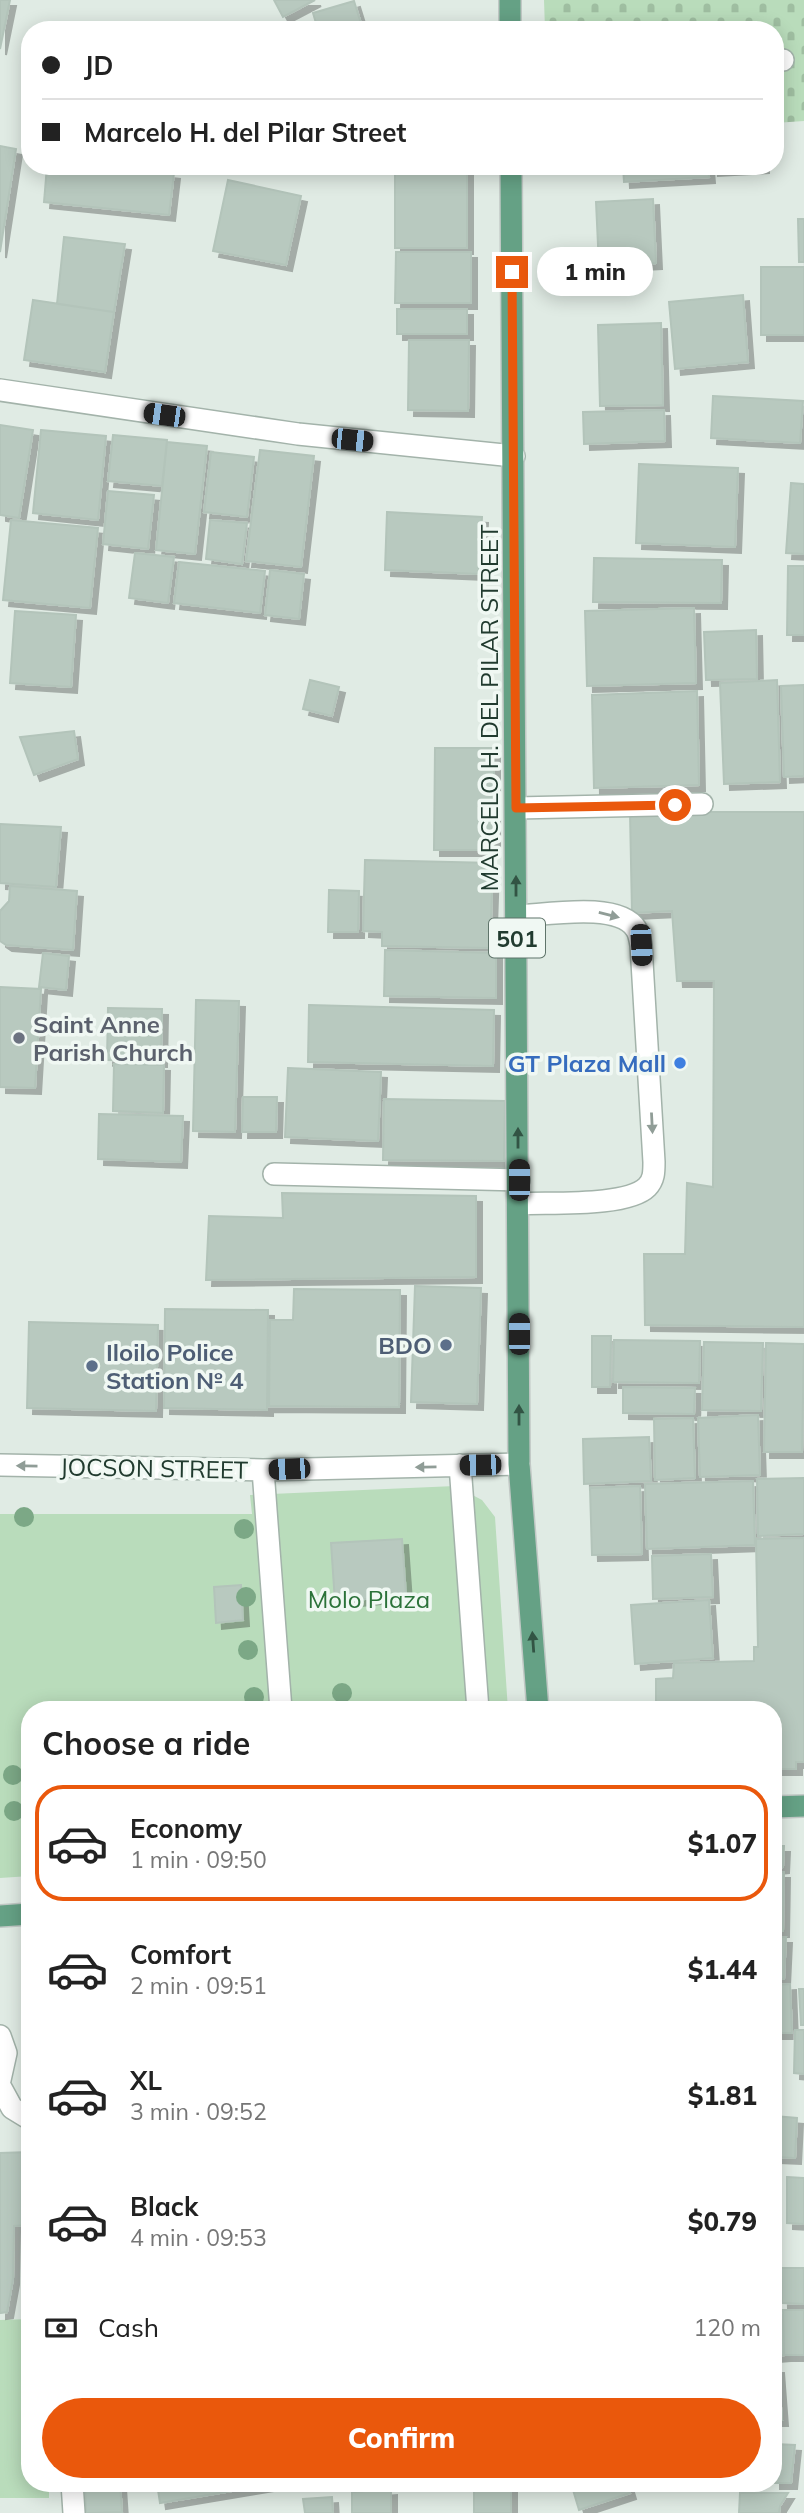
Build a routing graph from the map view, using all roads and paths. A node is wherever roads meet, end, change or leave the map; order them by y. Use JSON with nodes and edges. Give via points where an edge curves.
{"nodes":[{"id":1,"x":510,"y":0,"type":"edge"},
{"id":2,"x":510,"y":21,"type":"edge"},
{"id":3,"x":511,"y":175,"type":"edge"},
{"id":4,"x":0,"y":390,"type":"edge"},
{"id":5,"x":513,"y":456,"type":"junction"},
{"id":6,"x":702,"y":804,"type":"dead end"},
{"id":7,"x":516,"y":808,"type":"junction"},
{"id":8,"x":517,"y":916,"type":"junction"},
{"id":9,"x":274,"y":1174,"type":"dead end"},
{"id":10,"x":519,"y":1180,"type":"junction"},
{"id":11,"x":519,"y":1204,"type":"junction"},
{"id":12,"x":519,"y":1464,"type":"junction"},
{"id":13,"x":0,"y":1465,"type":"edge"},
{"id":14,"x":460,"y":1465,"type":"junction"},
{"id":15,"x":263,"y":1470,"type":"junction"},
{"id":16,"x":280,"y":1701,"type":"edge"},
{"id":17,"x":477,"y":1701,"type":"edge"},
{"id":18,"x":537,"y":1701,"type":"edge"},
{"id":19,"x":804,"y":1806,"type":"edge"},
{"id":20,"x":782,"y":1807,"type":"edge"},
{"id":21,"x":21,"y":1915,"type":"edge"},
{"id":22,"x":0,"y":1916,"type":"edge"},
{"id":23,"x":0,"y":2036,"type":"edge"},
{"id":24,"x":0,"y":2080,"type":"edge"},
{"id":25,"x":0,"y":2087,"type":"edge"},
{"id":26,"x":21,"y":2114,"type":"edge"},
{"id":27,"x":73,"y":2492,"type":"edge"},
{"id":28,"x":74,"y":2513,"type":"edge"}],
"edges":[{"from":1,"to":2,"type":"main road"},
{"from":3,"to":5,"type":"main road","name":"MARCELO H. DEL PILAR STREET","number":"501"},
{"from":4,"to":5,"type":"street","via":[[298,434]]},
{"from":5,"to":7,"type":"main road","name":"MARCELO H. DEL PILAR STREET","number":"501"},
{"from":6,"to":7,"type":"street"},
{"from":8,"to":7,"type":"main road","name":"MARCELO H. DEL PILAR STREET","number":"501","one_way":true},
{"from":10,"to":8,"type":"main road","name":"MARCELO H. DEL PILAR STREET","number":"501","one_way":true},
{"from":8,"to":11,"type":"street","one_way":true,"via":[[596,912],[626,919],[636,929],[641,945],[654,1162],[654,1175],[647,1187],[621,1199]]},
{"from":9,"to":10,"type":"street"},
{"from":10,"to":11,"type":"main road","name":"MARCELO H. DEL PILAR STREET","number":"501"},
{"from":12,"to":11,"type":"main road","name":"MARCELO H. DEL PILAR STREET","number":"501","one_way":true},
{"from":12,"to":14,"type":"street","name":"JOCSON STREET"},
{"from":18,"to":12,"type":"main road","name":"MARCELO H. DEL PILAR STREET","number":"501","one_way":true},
{"from":15,"to":13,"type":"street","name":"JOCSON STREET","one_way":true},
{"from":14,"to":15,"type":"street","name":"JOCSON STREET","one_way":true},
{"from":14,"to":17,"type":"street"},
{"from":15,"to":16,"type":"street"},
{"from":19,"to":20,"type":"main road"},
{"from":21,"to":22,"type":"main road"},
{"from":23,"to":24,"type":"street","via":[[6,2053]]},
{"from":25,"to":26,"type":"street","via":[[12,2108]]},
{"from":27,"to":28,"type":"street"}]}
